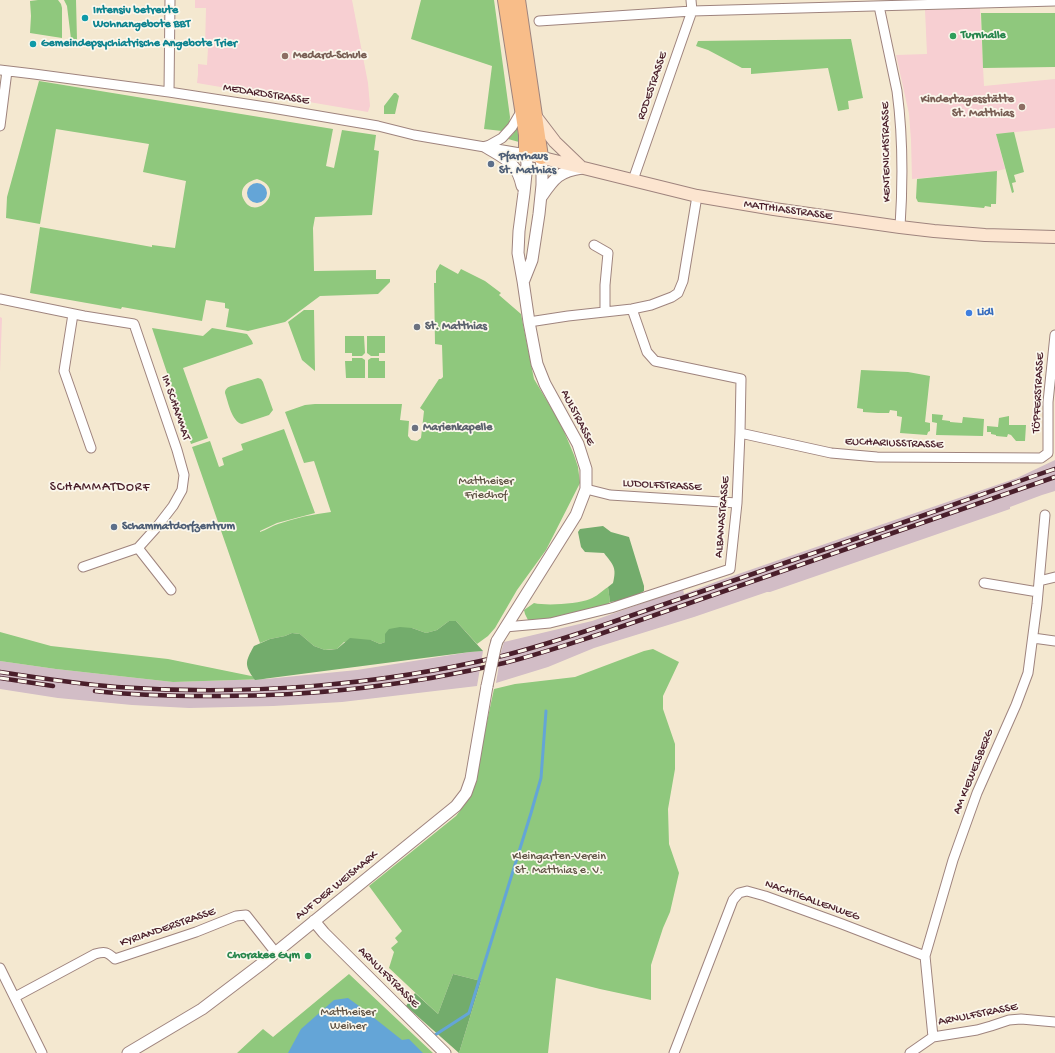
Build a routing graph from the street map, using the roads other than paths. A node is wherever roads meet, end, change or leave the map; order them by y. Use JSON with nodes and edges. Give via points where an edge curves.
{"nodes":[{"id":1,"x":170,"y":0,"type":"edge"},
{"id":2,"x":518,"y":0,"type":"edge"},
{"id":3,"x":691,"y":0,"type":"edge"},
{"id":4,"x":1055,"y":1,"type":"edge"},
{"id":5,"x":505,"y":3,"type":"edge"},
{"id":6,"x":879,"y":6,"type":"junction"},
{"id":7,"x":692,"y":10,"type":"junction"},
{"id":8,"x":539,"y":21,"type":"dead end"},
{"id":9,"x":3,"y":70,"type":"edge"},
{"id":10,"x":168,"y":92,"type":"junction"},
{"id":11,"x":522,"y":110,"type":"junction"},
{"id":12,"x":536,"y":117,"type":"junction"},
{"id":13,"x":0,"y":126,"type":"edge"},
{"id":14,"x":486,"y":147,"type":"junction"},
{"id":15,"x":526,"y":154,"type":"junction"},
{"id":16,"x":541,"y":157,"type":"junction"},
{"id":17,"x":582,"y":168,"type":"junction"},
{"id":18,"x":633,"y":180,"type":"junction"},
{"id":19,"x":524,"y":193,"type":"junction"},
{"id":20,"x":697,"y":196,"type":"junction"},
{"id":21,"x":541,"y":198,"type":"junction"},
{"id":22,"x":900,"y":227,"type":"junction"},
{"id":23,"x":1055,"y":237,"type":"edge"},
{"id":24,"x":594,"y":245,"type":"dead end"},
{"id":25,"x":523,"y":281,"type":"junction"},
{"id":26,"x":0,"y":299,"type":"edge"},
{"id":27,"x":632,"y":309,"type":"junction"},
{"id":28,"x":605,"y":312,"type":"junction"},
{"id":29,"x":73,"y":314,"type":"junction"},
{"id":30,"x":528,"y":322,"type":"junction"},
{"id":31,"x":1055,"y":335,"type":"edge"},
{"id":32,"x":740,"y":433,"type":"junction"},
{"id":33,"x":91,"y":448,"type":"dead end"},
{"id":34,"x":1048,"y":453,"type":"joint"},
{"id":35,"x":586,"y":489,"type":"junction"},
{"id":36,"x":737,"y":503,"type":"junction"},
{"id":37,"x":1045,"y":515,"type":"dead end"},
{"id":38,"x":138,"y":548,"type":"junction"},
{"id":39,"x":84,"y":567,"type":"dead end"},
{"id":40,"x":1055,"y":577,"type":"edge"},
{"id":41,"x":1039,"y":581,"type":"junction"},
{"id":42,"x":984,"y":583,"type":"dead end"},
{"id":43,"x":171,"y":590,"type":"dead end"},
{"id":44,"x":1038,"y":592,"type":"junction"},
{"id":45,"x":505,"y":628,"type":"junction"},
{"id":46,"x":1033,"y":638,"type":"junction"},
{"id":47,"x":497,"y":641,"type":"joint"},
{"id":48,"x":1055,"y":641,"type":"edge"},
{"id":49,"x":314,"y":921,"type":"junction"},
{"id":50,"x":276,"y":953,"type":"junction"},
{"id":51,"x":925,"y":956,"type":"junction"},
{"id":52,"x":0,"y":969,"type":"edge"},
{"id":53,"x":15,"y":997,"type":"junction"},
{"id":54,"x":1055,"y":1022,"type":"edge"},
{"id":55,"x":933,"y":1037,"type":"junction"},
{"id":56,"x":42,"y":1053,"type":"edge"},
{"id":57,"x":128,"y":1053,"type":"edge"},
{"id":58,"x":445,"y":1053,"type":"edge"},
{"id":59,"x":674,"y":1053,"type":"edge"},
{"id":60,"x":910,"y":1053,"type":"edge"}],
"edges":[{"from":1,"to":10,"type":"street"},
{"from":2,"to":12,"type":"main road"},
{"from":3,"to":7,"type":"street","name":"RODESTRASSE"},
{"from":4,"to":6,"type":"street"},
{"from":5,"to":11,"type":"main road"},
{"from":6,"to":7,"type":"street"},
{"from":6,"to":22,"type":"street","name":"KENTENICHSTRASSE","via":[[898,90],[902,154]]},
{"from":7,"to":8,"type":"street"},
{"from":7,"to":18,"type":"street","name":"RODESTRASSE"},
{"from":9,"to":10,"type":"street","name":"MEDARDSTRASSE"},
{"from":9,"to":13,"type":"street"},
{"from":10,"to":14,"type":"street","name":"MEDARDSTRASSE","via":[[378,126]]},
{"from":11,"to":14,"type":"street","via":[[502,138]]},
{"from":11,"to":15,"type":"main road"},
{"from":12,"to":16,"type":"main road"},
{"from":12,"to":17,"type":"main road","via":[[555,142]]},
{"from":14,"to":15,"type":"street","name":"MEDARDSTRASSE"},
{"from":14,"to":19,"type":"street","via":[[514,166]]},
{"from":15,"to":16,"type":"main road","name":"MATTHIASSTRASSE"},
{"from":15,"to":19,"type":"street","name":"AULSTRASSE"},
{"from":16,"to":17,"type":"main road","name":"MATTHIASSTRASSE"},
{"from":16,"to":21,"type":"street"},
{"from":17,"to":18,"type":"main road","name":"MATTHIASSTRASSE"},
{"from":17,"to":21,"type":"street","via":[[557,177]]},
{"from":18,"to":20,"type":"main road","name":"MATTHIASSTRASSE"},
{"from":19,"to":25,"type":"street","name":"AULSTRASSE","via":[[518,248]]},
{"from":20,"to":22,"type":"main road","name":"MATTHIASSTRASSE"},
{"from":20,"to":27,"type":"street","via":[[683,281],[678,293],[651,305]]},
{"from":21,"to":25,"type":"street","via":[[532,260]]},
{"from":22,"to":23,"type":"main road","name":"MATTHIASSTRASSE","via":[[985,235]]},
{"from":24,"to":28,"type":"street","via":[[608,253]]},
{"from":25,"to":30,"type":"street","name":"AULSTRASSE"},
{"from":26,"to":29,"type":"street","name":"IM SCHAMMAT"},
{"from":27,"to":28,"type":"street"},
{"from":27,"to":32,"type":"street","name":"ALBANASTRASSE","via":[[647,352],[655,361],[741,379]]},
{"from":28,"to":30,"type":"street"},
{"from":29,"to":33,"type":"street","via":[[64,371]]},
{"from":29,"to":38,"type":"street","name":"IM SCHAMMAT","via":[[134,324],[184,475],[182,490],[173,506]]},
{"from":30,"to":35,"type":"street","name":"AULSTRASSE","via":[[537,364],[545,384],[578,444],[586,469]]},
{"from":31,"to":34,"type":"street","name":"TÖPFERSTRASSE","via":[[1048,402]]},
{"from":32,"to":34,"type":"street","name":"EUCHARIUSSTRASSE","via":[[831,453],[877,457],[1032,459],[1041,458]]},
{"from":32,"to":36,"type":"street","name":"ALBANASTRASSE"},
{"from":35,"to":36,"type":"street","name":"LUDOLFSTRASSE","via":[[610,495]]},
{"from":35,"to":45,"type":"street","name":"AULSTRASSE","via":[[576,515]]},
{"from":36,"to":45,"type":"street","name":"ALBANASTRASSE","via":[[730,569],[611,608],[550,623]]},
{"from":37,"to":41,"type":"street","name":"AM KIEWELSBERG"},
{"from":38,"to":39,"type":"street","name":"IM SCHAMMAT"},
{"from":38,"to":43,"type":"street"},
{"from":40,"to":41,"type":"street"},
{"from":41,"to":44,"type":"street","name":"AM KIEWELSBERG"},
{"from":42,"to":44,"type":"street"},
{"from":44,"to":46,"type":"street","name":"AM KIEWELSBERG"},
{"from":45,"to":47,"type":"street","name":"AULSTRASSE"},
{"from":46,"to":48,"type":"street"},
{"from":46,"to":51,"type":"street","name":"AM KIEWELSBERG","via":[[1028,673],[977,793],[953,860]]},
{"from":47,"to":49,"type":"street","name":"AUF DER WEISMARK","bridge":true,"via":[[471,779],[466,793],[456,806]]},
{"from":49,"to":50,"type":"street","name":"AUF DER WEISMARK"},
{"from":49,"to":58,"type":"street","name":"ARNULFSTRASSE"},
{"from":50,"to":53,"type":"street","name":"KYRIANDERSTRASSE","via":[[246,915],[236,916],[115,958],[103,952],[95,954]]},
{"from":50,"to":57,"type":"street","name":"AUF DER WEISMARK","via":[[202,1009]]},
{"from":51,"to":55,"type":"street","name":"AM KIEWELSBERG"},
{"from":51,"to":59,"type":"street","name":"NACHTIGALLENWEG","via":[[779,900],[747,891],[739,894],[733,900]]},
{"from":52,"to":53,"type":"street"},
{"from":53,"to":56,"type":"street"},
{"from":54,"to":55,"type":"street","name":"ARNULFSTRASSE","via":[[1009,1020],[977,1030]]},
{"from":55,"to":60,"type":"street","name":"ARNULFSTRASSE"}]}
